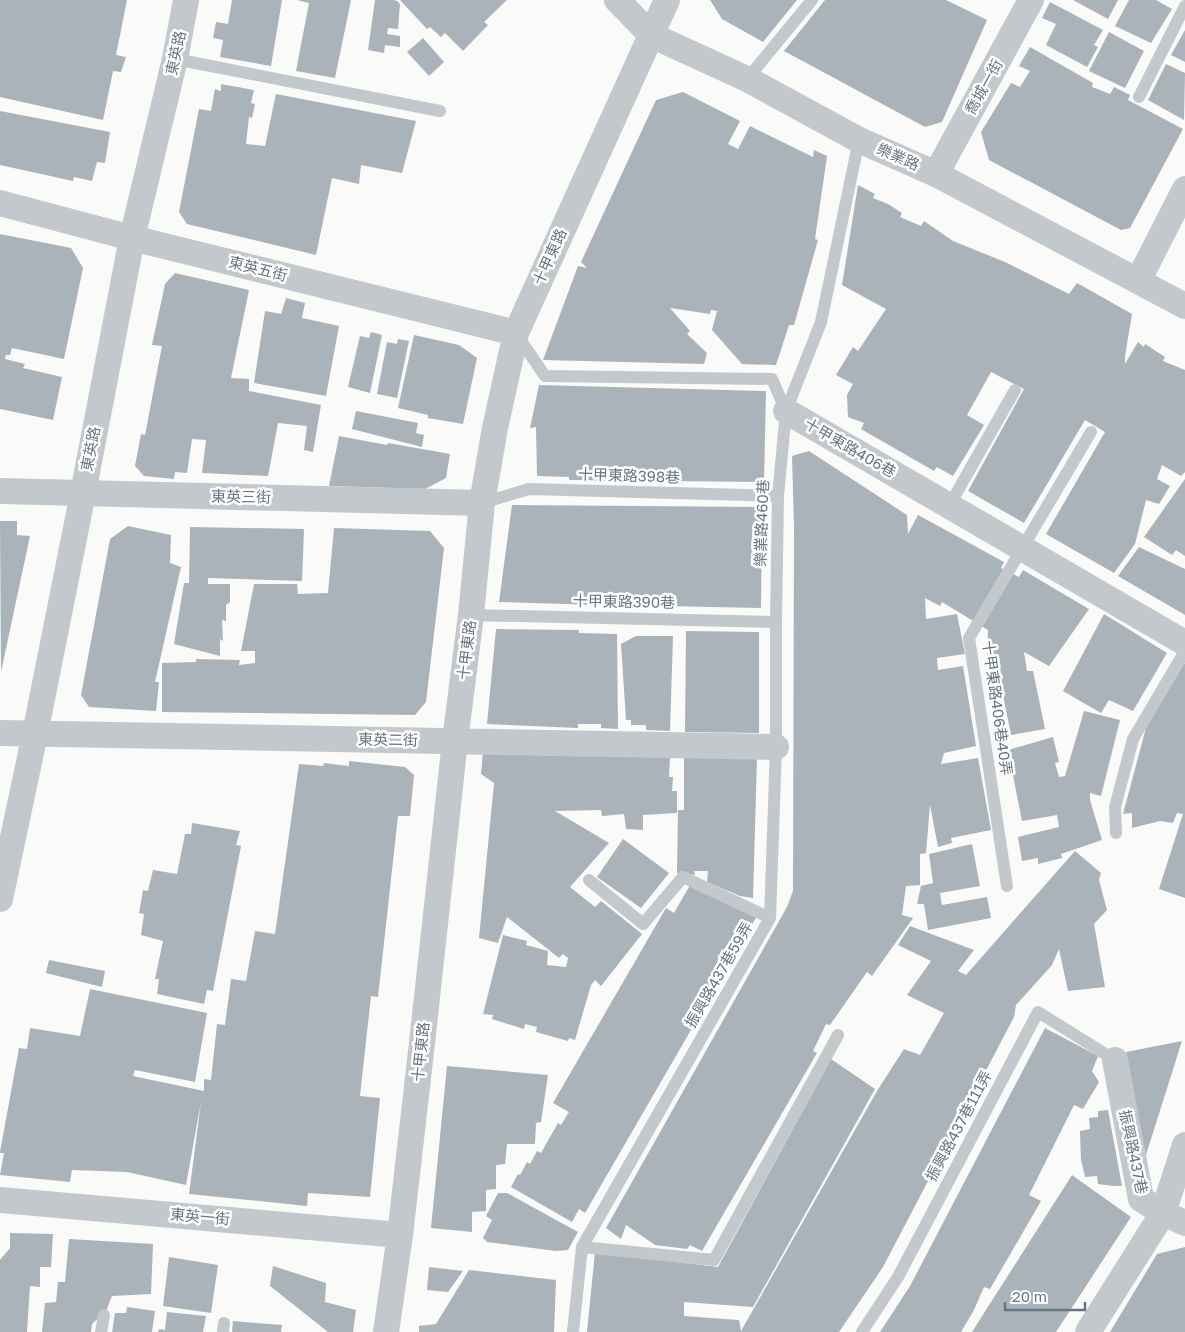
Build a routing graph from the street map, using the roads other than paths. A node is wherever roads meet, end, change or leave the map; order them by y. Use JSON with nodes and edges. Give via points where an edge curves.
{"nodes":[{"id":1,"x":186,"y":0,"type":"edge"},
{"id":2,"x":617,"y":0,"type":"edge"},
{"id":3,"x":667,"y":0,"type":"edge"},
{"id":4,"x":812,"y":0,"type":"edge"},
{"id":5,"x":1031,"y":0,"type":"edge"},
{"id":6,"x":1185,"y":6,"type":"edge"},
{"id":7,"x":651,"y":34,"type":"junction"},
{"id":8,"x":175,"y":60,"type":"junction"},
{"id":9,"x":747,"y":80,"type":"junction"},
{"id":10,"x":1138,"y":97,"type":"dead end"},
{"id":11,"x":440,"y":111,"type":"dead end"},
{"id":12,"x":859,"y":140,"type":"junction"},
{"id":13,"x":936,"y":174,"type":"junction"},
{"id":14,"x":1185,"y":189,"type":"edge"},
{"id":15,"x":0,"y":203,"type":"edge"},
{"id":16,"x":132,"y":238,"type":"junction"},
{"id":17,"x":1138,"y":281,"type":"junction"},
{"id":18,"x":1185,"y":306,"type":"edge"},
{"id":19,"x":516,"y":333,"type":"junction"},
{"id":20,"x":1015,"y":390,"type":"dead end"},
{"id":21,"x":786,"y":411,"type":"junction"},
{"id":22,"x":1091,"y":432,"type":"dead end"},
{"id":23,"x":0,"y":491,"type":"edge"},
{"id":24,"x":83,"y":492,"type":"junction"},
{"id":25,"x":778,"y":496,"type":"junction"},
{"id":26,"x":482,"y":503,"type":"junction"},
{"id":27,"x":949,"y":506,"type":"junction"},
{"id":28,"x":1022,"y":547,"type":"junction"},
{"id":29,"x":471,"y":615,"type":"junction"},
{"id":30,"x":776,"y":622,"type":"junction"},
{"id":31,"x":1185,"y":643,"type":"edge"},
{"id":32,"x":1185,"y":652,"type":"edge"},
{"id":33,"x":0,"y":733,"type":"edge"},
{"id":34,"x":35,"y":734,"type":"junction"},
{"id":35,"x":455,"y":741,"type":"junction"},
{"id":36,"x":776,"y":747,"type":"junction"},
{"id":37,"x":1116,"y":833,"type":"dead end"},
{"id":38,"x":589,"y":880,"type":"dead end"},
{"id":39,"x":1007,"y":886,"type":"dead end"},
{"id":40,"x":0,"y":899,"type":"edge"},
{"id":41,"x":770,"y":918,"type":"junction"},
{"id":42,"x":838,"y":1035,"type":"dead end"},
{"id":43,"x":1115,"y":1060,"type":"joint"},
{"id":44,"x":1185,"y":1145,"type":"edge"},
{"id":45,"x":0,"y":1200,"type":"edge"},
{"id":46,"x":1174,"y":1218,"type":"edge"},
{"id":47,"x":400,"y":1235,"type":"junction"},
{"id":48,"x":582,"y":1247,"type":"junction"},
{"id":49,"x":104,"y":1316,"type":"dead end"},
{"id":50,"x":101,"y":1332,"type":"edge"},
{"id":51,"x":386,"y":1332,"type":"edge"},
{"id":52,"x":573,"y":1332,"type":"edge"},
{"id":53,"x":862,"y":1332,"type":"edge"},
{"id":54,"x":1088,"y":1332,"type":"edge"}],
"edges":[{"from":1,"to":8,"type":"street","name":"東英路"},
{"from":2,"to":7,"type":"street","name":"樂業路"},
{"from":3,"to":7,"type":"street","name":"十甲東路"},
{"from":4,"to":9,"type":"lane"},
{"from":5,"to":13,"type":"street","name":"喬城一街"},
{"from":6,"to":10,"type":"lane"},
{"from":7,"to":9,"type":"street","name":"樂業路"},
{"from":7,"to":19,"type":"street","name":"十甲東路"},
{"from":8,"to":11,"type":"lane"},
{"from":8,"to":16,"type":"street","name":"東英路"},
{"from":9,"to":12,"type":"street","name":"樂業路"},
{"from":12,"to":13,"type":"street","name":"樂業路"},
{"from":12,"to":21,"type":"lane","name":"樂業路460巷","via":[[821,322]]},
{"from":13,"to":17,"type":"street","name":"樂業路"},
{"from":14,"to":17,"type":"street"},
{"from":15,"to":16,"type":"street","name":"東英五街"},
{"from":16,"to":19,"type":"street","name":"東英五街"},
{"from":16,"to":24,"type":"street","name":"東英路"},
{"from":17,"to":18,"type":"street","name":"樂業路"},
{"from":19,"to":21,"type":"lane","via":[[546,376],[772,380]]},
{"from":19,"to":26,"type":"street","name":"十甲東路"},
{"from":20,"to":27,"type":"lane"},
{"from":21,"to":25,"type":"lane","name":"樂業路460巷"},
{"from":21,"to":27,"type":"street","name":"十甲東路406巷"},
{"from":22,"to":28,"type":"lane","name":"十甲東路406巷40弄"},
{"from":23,"to":24,"type":"street","name":"東英三街"},
{"from":24,"to":26,"type":"street","name":"東英三街"},
{"from":24,"to":34,"type":"street","name":"東英路"},
{"from":25,"to":26,"type":"lane","name":"十甲東路398巷","via":[[529,489]]},
{"from":25,"to":30,"type":"lane","name":"樂業路460巷"},
{"from":26,"to":29,"type":"street","name":"十甲東路"},
{"from":27,"to":28,"type":"street","name":"十甲東路406巷"},
{"from":28,"to":31,"type":"street","name":"十甲東路406巷"},
{"from":28,"to":39,"type":"lane","name":"十甲東路406巷40弄","via":[[969,638]]},
{"from":29,"to":30,"type":"lane","name":"十甲東路390巷"},
{"from":29,"to":35,"type":"street","name":"十甲東路"},
{"from":30,"to":36,"type":"lane","name":"樂業路460巷"},
{"from":32,"to":37,"type":"lane","via":[[1133,739],[1115,807]]},
{"from":33,"to":34,"type":"street","name":"東英二街"},
{"from":34,"to":35,"type":"street","name":"東英二街"},
{"from":34,"to":40,"type":"street","name":"東英路"},
{"from":35,"to":36,"type":"street","name":"東英二街"},
{"from":35,"to":47,"type":"street","name":"十甲東路"},
{"from":36,"to":41,"type":"lane","name":"樂業路460巷"},
{"from":38,"to":41,"type":"lane","name":"振興路437巷59弄","via":[[643,924],[683,877]]},
{"from":41,"to":48,"type":"lane","name":"振興路437巷59弄"},
{"from":42,"to":48,"type":"lane","via":[[714,1260]]},
{"from":43,"to":46,"type":"street","name":"振興路437巷","via":[[1141,1199]]},
{"from":43,"to":53,"type":"lane","name":"振興路437巷111弄","via":[[1038,1012],[898,1277]]},
{"from":44,"to":46,"type":"street"},
{"from":45,"to":47,"type":"street","name":"東英一街"},
{"from":46,"to":54,"type":"street"},
{"from":47,"to":51,"type":"street","name":"十甲東路"},
{"from":48,"to":52,"type":"lane","name":"振興路437巷59弄"},
{"from":49,"to":50,"type":"lane"}]}
